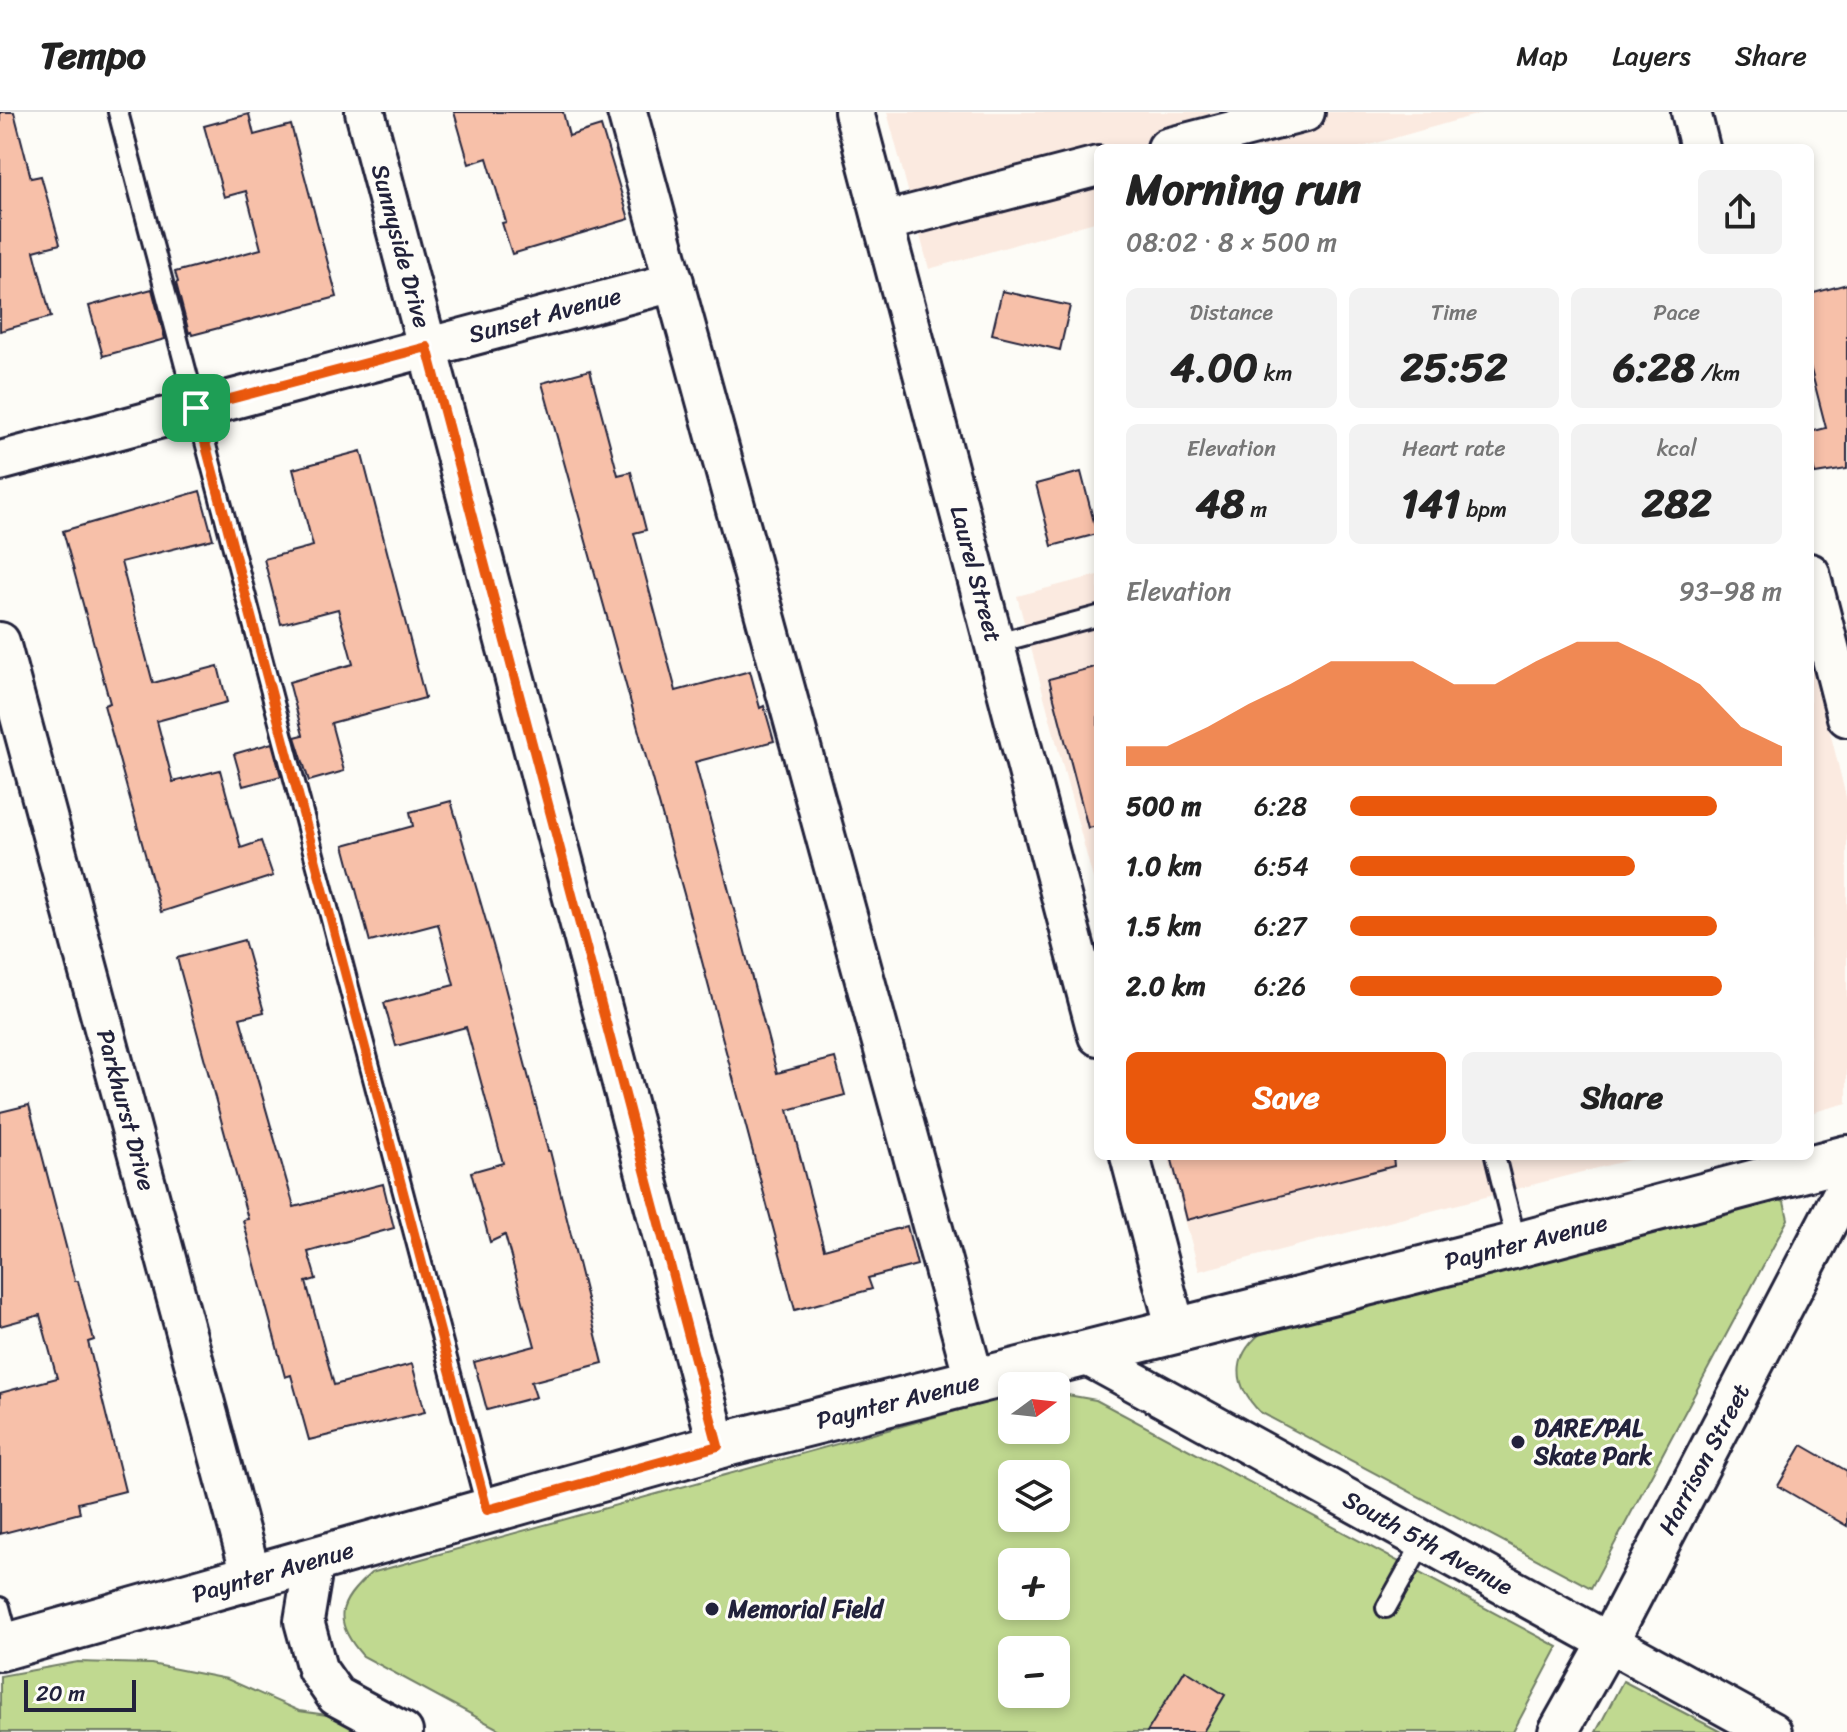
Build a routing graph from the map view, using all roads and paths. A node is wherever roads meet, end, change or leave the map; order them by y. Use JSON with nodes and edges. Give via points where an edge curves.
{"nodes":[{"id":1,"x":118,"y":112,"type":"edge"},
{"id":2,"x":365,"y":112,"type":"edge"},
{"id":3,"x":627,"y":112,"type":"edge"},
{"id":4,"x":854,"y":112,"type":"edge"},
{"id":5,"x":1305,"y":112,"type":"edge"},
{"id":6,"x":1691,"y":112,"type":"edge"},
{"id":7,"x":1182,"y":144,"type":"edge"},
{"id":8,"x":1699,"y":144,"type":"edge"},
{"id":9,"x":1094,"y":167,"type":"edge"},
{"id":10,"x":883,"y":222,"type":"junction"},
{"id":11,"x":674,"y":282,"type":"junction"},
{"id":12,"x":427,"y":347,"type":"junction"},
{"id":13,"x":196,"y":408,"type":"junction"},
{"id":14,"x":0,"y":461,"type":"edge"},
{"id":15,"x":1814,"y":605,"type":"edge"},
{"id":16,"x":1094,"y":617,"type":"edge"},
{"id":17,"x":0,"y":642,"type":"edge"},
{"id":18,"x":994,"y":644,"type":"junction"},
{"id":19,"x":1819,"y":644,"type":"edge"},
{"id":20,"x":1847,"y":717,"type":"edge"},
{"id":21,"x":1091,"y":978,"type":"edge"},
{"id":22,"x":1094,"y":1003,"type":"edge"},
{"id":23,"x":1847,"y":1158,"type":"edge"},
{"id":24,"x":1131,"y":1160,"type":"edge"},
{"id":25,"x":1496,"y":1160,"type":"edge"},
{"id":26,"x":1847,"y":1185,"type":"edge"},
{"id":27,"x":1517,"y":1245,"type":"junction"},
{"id":28,"x":1176,"y":1330,"type":"junction"},
{"id":29,"x":1084,"y":1354,"type":"junction"},
{"id":30,"x":975,"y":1382,"type":"junction"},
{"id":31,"x":718,"y":1446,"type":"junction"},
{"id":32,"x":487,"y":1510,"type":"junction"},
{"id":33,"x":1424,"y":1540,"type":"junction"},
{"id":34,"x":314,"y":1561,"type":"junction"},
{"id":35,"x":252,"y":1578,"type":"junction"},
{"id":36,"x":1386,"y":1608,"type":"dead end"},
{"id":37,"x":3,"y":1633,"type":"edge"},
{"id":38,"x":1608,"y":1643,"type":"junction"},
{"id":39,"x":403,"y":1732,"type":"edge"},
{"id":40,"x":1558,"y":1732,"type":"edge"},
{"id":41,"x":1772,"y":1732,"type":"edge"}],
"edges":[{"from":1,"to":13,"type":"lane"},
{"from":2,"to":12,"type":"street","name":"Sunnyside Drive"},
{"from":3,"to":11,"type":"street"},
{"from":4,"to":10,"type":"street","name":"Laurel Street"},
{"from":5,"to":7,"type":"street"},
{"from":6,"to":8,"type":"street"},
{"from":9,"to":10,"type":"street"},
{"from":10,"to":18,"type":"street","name":"Laurel Street"},
{"from":11,"to":12,"type":"street","name":"Sunset Avenue"},
{"from":11,"to":30,"type":"street"},
{"from":12,"to":13,"type":"street","name":"Sunset Avenue"},
{"from":12,"to":31,"type":"street","name":"Sunnyside Drive"},
{"from":13,"to":14,"type":"street","name":"Sunset Avenue"},
{"from":13,"to":32,"type":"lane"},
{"from":15,"to":19,"type":"street"},
{"from":16,"to":18,"type":"lane"},
{"from":17,"to":35,"type":"street","name":"Parkhurst Drive"},
{"from":18,"to":21,"type":"street","name":"Laurel Street"},
{"from":19,"to":20,"type":"street"},
{"from":21,"to":22,"type":"street","name":"Laurel Street"},
{"from":23,"to":27,"type":"street","name":"Paynter Avenue"},
{"from":24,"to":28,"type":"street"},
{"from":25,"to":27,"type":"lane"},
{"from":26,"to":38,"type":"street","name":"Harrison Street"},
{"from":27,"to":28,"type":"street","name":"Paynter Avenue"},
{"from":28,"to":29,"type":"street","name":"Paynter Avenue"},
{"from":29,"to":30,"type":"street","name":"Paynter Avenue"},
{"from":29,"to":33,"type":"street","name":"South 5th Avenue"},
{"from":30,"to":31,"type":"street","name":"Paynter Avenue"},
{"from":31,"to":32,"type":"street","name":"Paynter Avenue"},
{"from":32,"to":34,"type":"street","name":"Paynter Avenue"},
{"from":33,"to":36,"type":"lane"},
{"from":33,"to":38,"type":"street","name":"South 5th Avenue"},
{"from":34,"to":35,"type":"street","name":"Paynter Avenue"},
{"from":34,"to":39,"type":"street","via":[[304,1621],[317,1669],[336,1696]]},
{"from":35,"to":37,"type":"street","name":"Paynter Avenue"},
{"from":38,"to":40,"type":"street","name":"Harrison Street"},
{"from":38,"to":41,"type":"street","name":"South 5th Avenue"}]}
